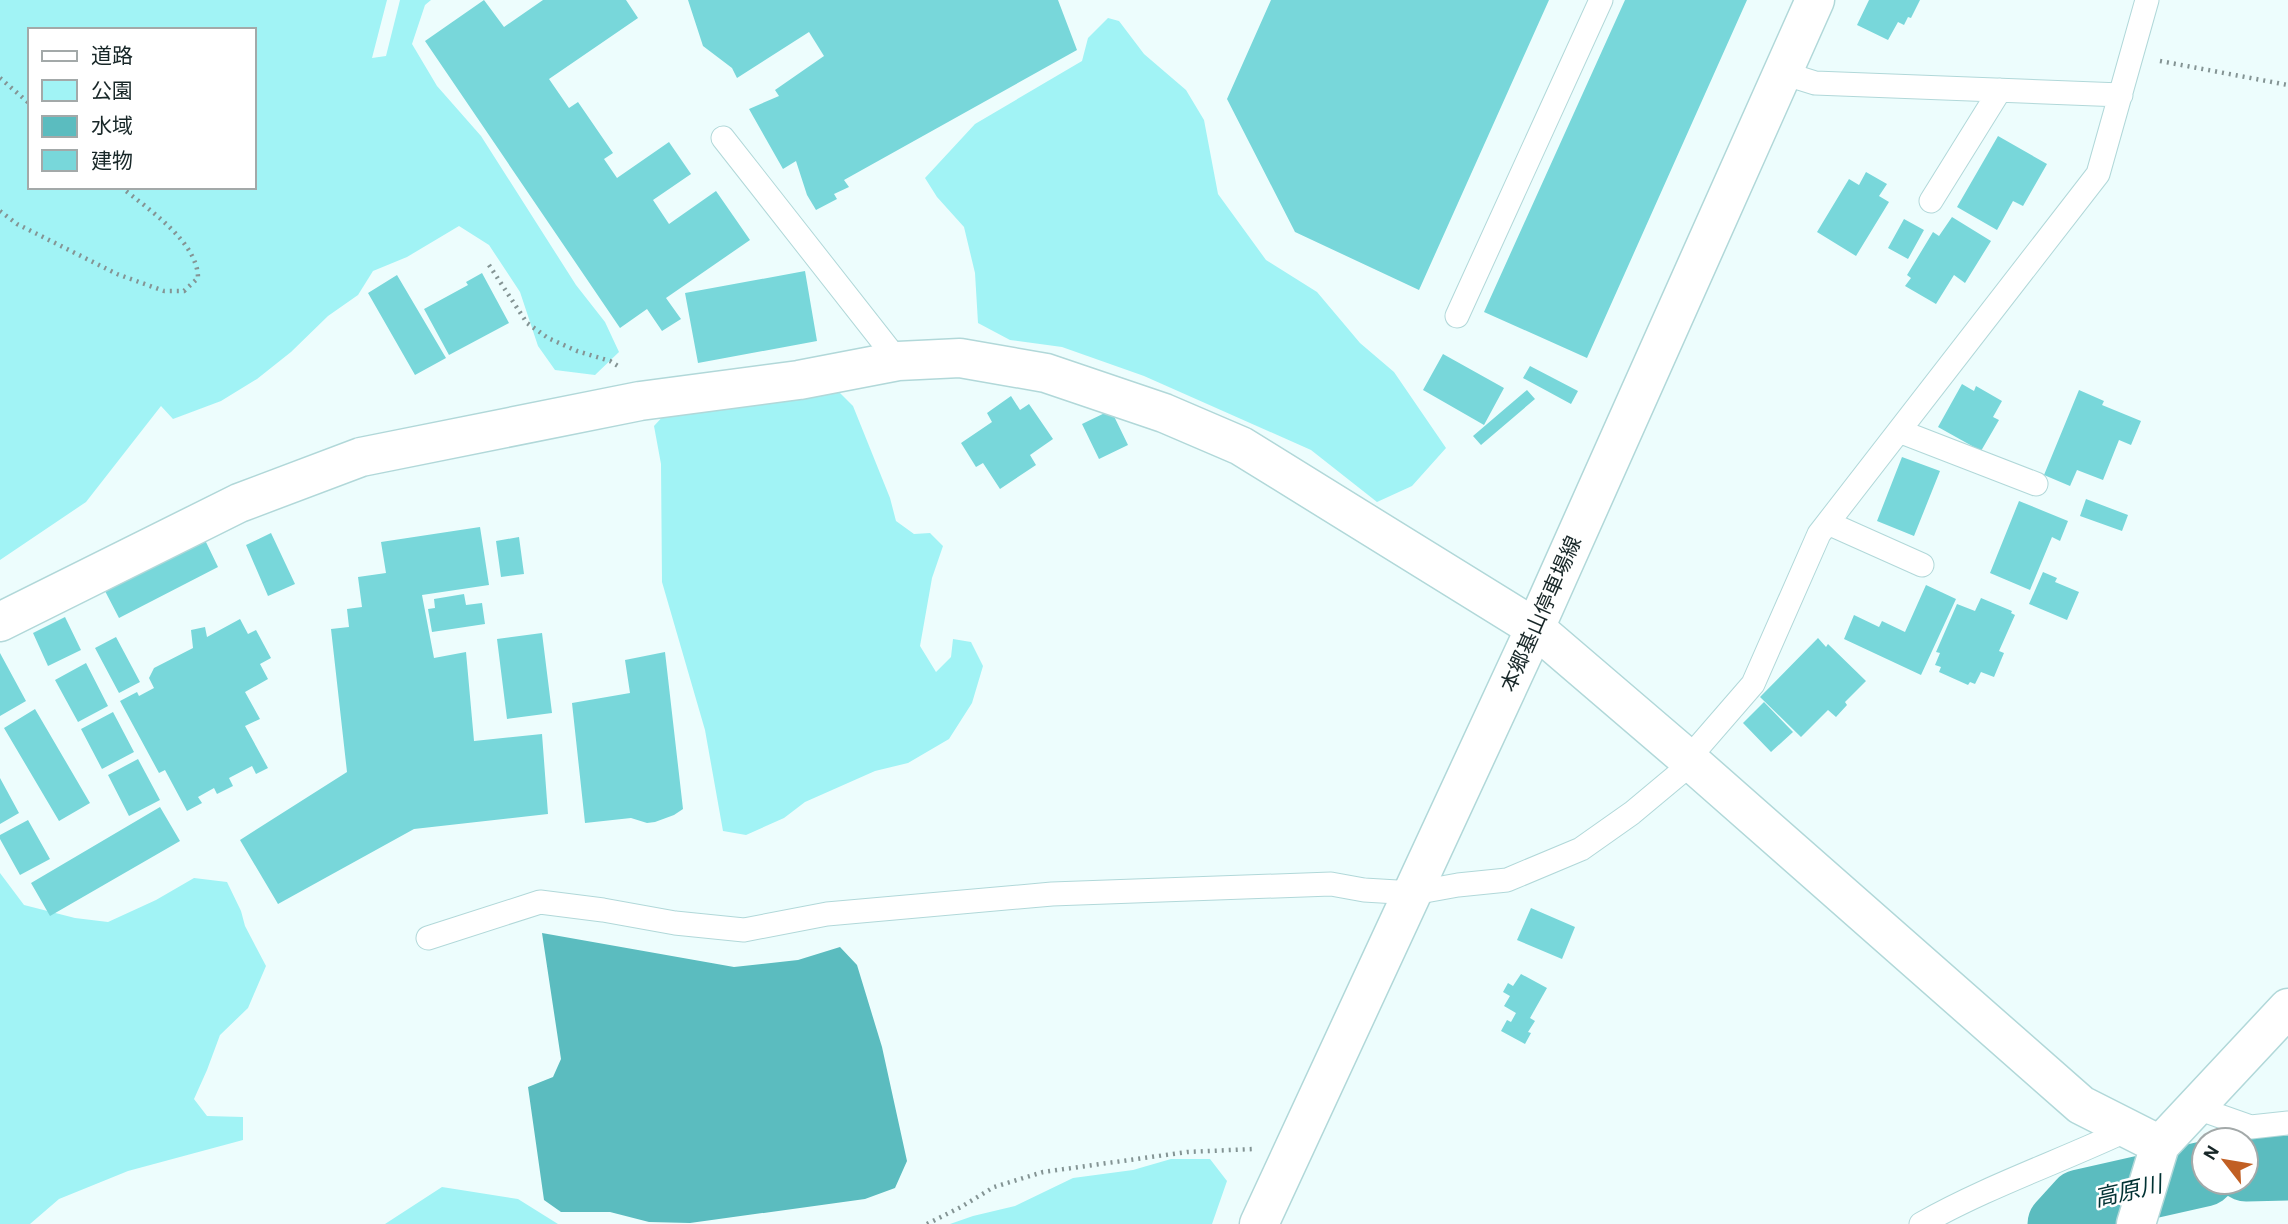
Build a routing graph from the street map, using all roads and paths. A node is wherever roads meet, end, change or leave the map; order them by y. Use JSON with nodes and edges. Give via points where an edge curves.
{"nodes":[{"id":1,"x":1601,"y":0,"type":"edge"},
{"id":2,"x":1815,"y":0,"type":"edge"},
{"id":3,"x":2147,"y":0,"type":"edge"},
{"id":4,"x":2132,"y":56,"type":"junction"},
{"id":5,"x":1783,"y":73,"type":"junction"},
{"id":6,"x":0,"y":78,"type":"edge"},
{"id":7,"x":2288,"y":85,"type":"edge"},
{"id":8,"x":2000,"y":90,"type":"junction"},
{"id":9,"x":2121,"y":95,"type":"junction"},
{"id":10,"x":28,"y":102,"type":"edge"},
{"id":11,"x":723,"y":138,"type":"dead end"},
{"id":12,"x":123,"y":189,"type":"edge"},
{"id":13,"x":1931,"y":201,"type":"dead end"},
{"id":14,"x":0,"y":211,"type":"edge"},
{"id":15,"x":489,"y":265,"type":"dead end"},
{"id":16,"x":1458,"y":316,"type":"dead end"},
{"id":17,"x":898,"y":361,"type":"junction"},
{"id":18,"x":640,"y":401,"type":"junction"},
{"id":19,"x":1899,"y":431,"type":"junction"},
{"id":20,"x":2036,"y":484,"type":"dead end"},
{"id":21,"x":1828,"y":523,"type":"junction"},
{"id":22,"x":1922,"y":565,"type":"dead end"},
{"id":23,"x":0,"y":622,"type":"edge"},
{"id":24,"x":1535,"y":628,"type":"junction"},
{"id":25,"x":1690,"y":761,"type":"junction"},
{"id":26,"x":1414,"y":893,"type":"junction"},
{"id":27,"x":428,"y":939,"type":"dead end"},
{"id":28,"x":2288,"y":1008,"type":"edge"},
{"id":29,"x":2197,"y":1108,"type":"junction"},
{"id":30,"x":2288,"y":1123,"type":"edge"},
{"id":31,"x":2143,"y":1137,"type":"junction"},
{"id":32,"x":1293,"y":1148,"type":"junction"},
{"id":33,"x":927,"y":1224,"type":"edge"},
{"id":34,"x":1259,"y":1224,"type":"edge"},
{"id":35,"x":1921,"y":1224,"type":"edge"},
{"id":36,"x":2136,"y":1224,"type":"edge"}],
"edges":[{"from":1,"to":16,"type":"lane"},
{"from":2,"to":5,"type":"street","name":"本郷基山停車場線"},
{"from":3,"to":4,"type":"lane"},
{"from":4,"to":7,"type":"path"},
{"from":4,"to":9,"type":"lane"},
{"from":5,"to":8,"type":"lane","via":[[1815,83]]},
{"from":5,"to":24,"type":"street","name":"本郷基山停車場線"},
{"from":6,"to":10,"type":"path"},
{"from":8,"to":9,"type":"lane"},
{"from":8,"to":13,"type":"lane"},
{"from":9,"to":19,"type":"lane","via":[[2098,174]]},
{"from":11,"to":17,"type":"lane"},
{"from":12,"to":14,"type":"path","via":[[186,244],[198,265],[198,278],[184,291],[164,291],[117,274]]},
{"from":15,"to":18,"type":"path","via":[[527,323],[577,351],[610,360],[632,378]]},
{"from":17,"to":18,"type":"street","via":[[799,380]]},
{"from":17,"to":24,"type":"street","via":[[960,358],[1046,373],[1241,446]]},
{"from":18,"to":23,"type":"street","via":[[361,457],[239,503]]},
{"from":19,"to":20,"type":"lane"},
{"from":19,"to":21,"type":"lane"},
{"from":21,"to":22,"type":"lane"},
{"from":21,"to":25,"type":"lane","via":[[1819,534],[1753,684]]},
{"from":24,"to":25,"type":"street"},
{"from":24,"to":26,"type":"street","name":"本郷基山停車場線"},
{"from":25,"to":26,"type":"lane","via":[[1632,813],[1581,849],[1507,880]]},
{"from":25,"to":31,"type":"street","via":[[2081,1105]]},
{"from":26,"to":27,"type":"lane","via":[[1331,884],[1052,894],[827,914],[744,930],[540,902]]},
{"from":26,"to":32,"type":"street","name":"本郷基山停車場線"},
{"from":28,"to":29,"type":"street"},
{"from":29,"to":30,"type":"lane","via":[[2251,1127]]},
{"from":29,"to":31,"type":"street"},
{"from":31,"to":35,"type":"lane","via":[[2066,1158],[1954,1205]]},
{"from":31,"to":36,"type":"street"},
{"from":32,"to":33,"type":"path","via":[[1187,1152],[1043,1172],[994,1187]]},
{"from":32,"to":34,"type":"street","name":"本郷基山停車場線"}]}
